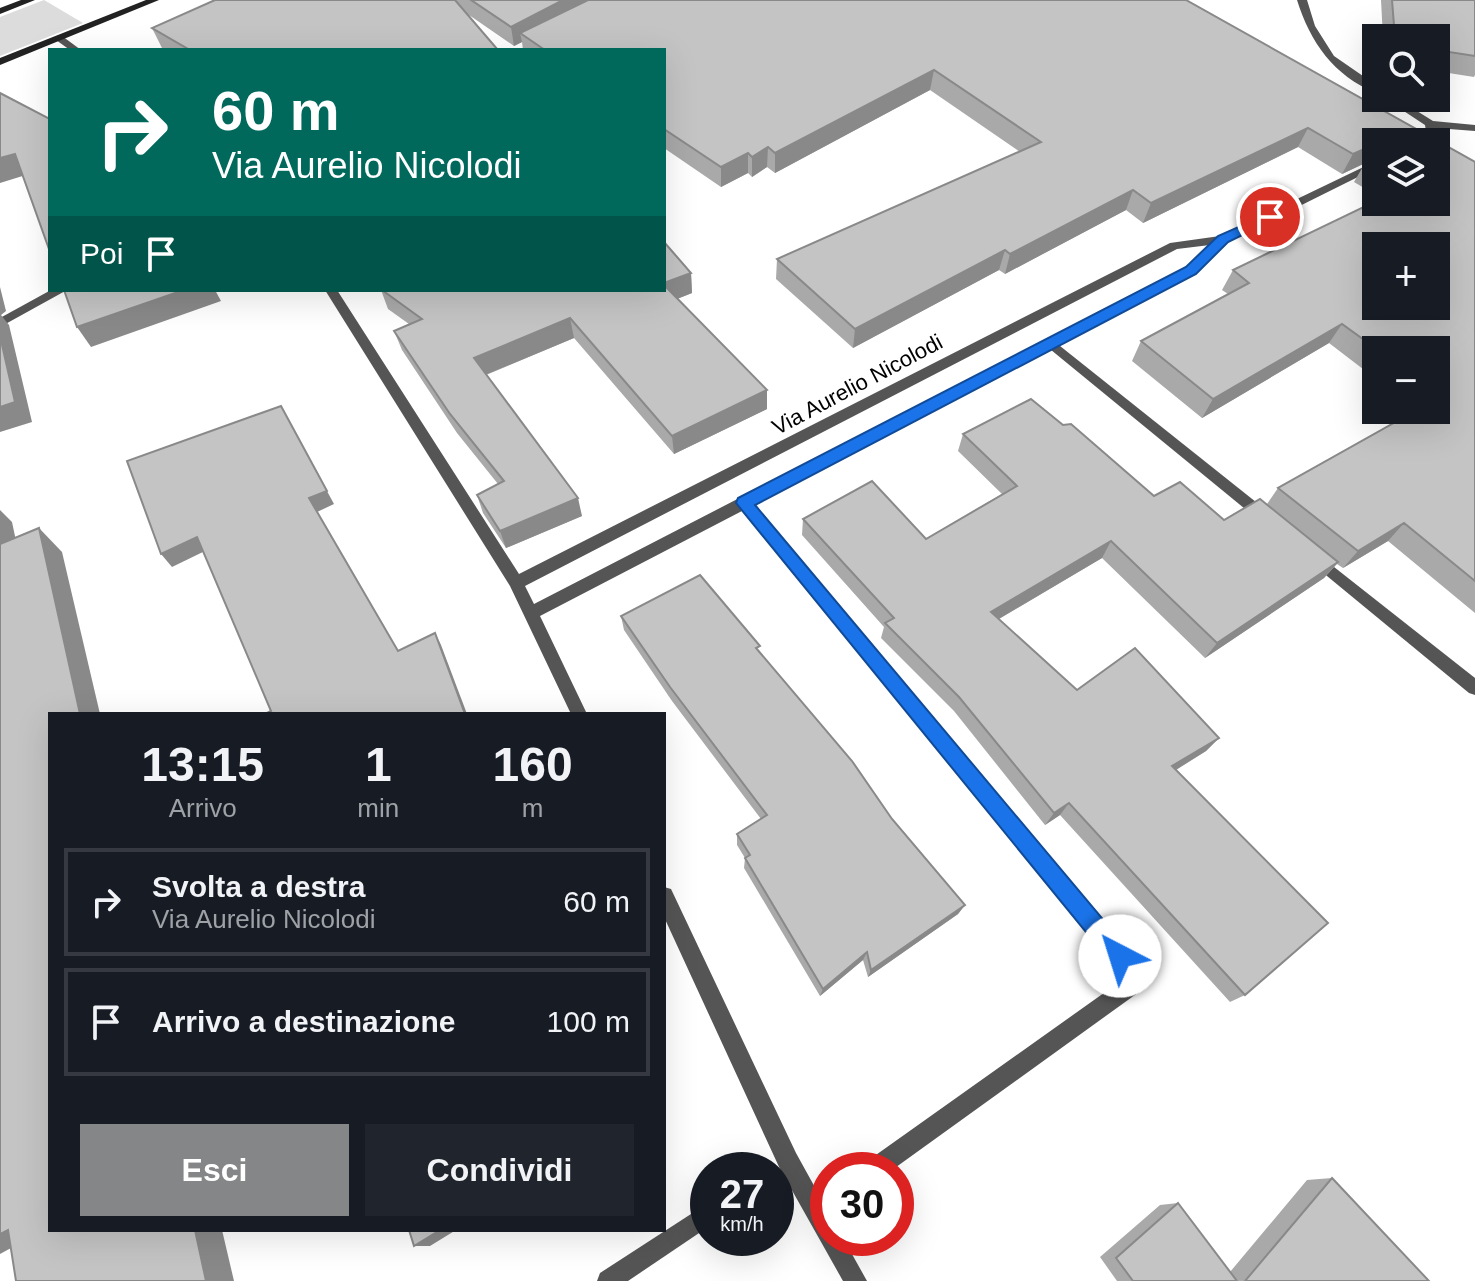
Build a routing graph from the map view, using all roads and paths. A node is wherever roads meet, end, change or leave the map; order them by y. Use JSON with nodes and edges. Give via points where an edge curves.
{"nodes":[{"id":1,"x":30,"y":0,"type":"edge"},
{"id":2,"x":154,"y":0,"type":"edge"},
{"id":3,"x":1302,"y":0,"type":"edge"},
{"id":4,"x":0,"y":11,"type":"edge"},
{"id":5,"x":59,"y":38,"type":"junction"},
{"id":6,"x":73,"y":48,"type":"edge"},
{"id":7,"x":0,"y":62,"type":"edge"},
{"id":8,"x":1362,"y":80,"type":"edge"},
{"id":9,"x":1411,"y":112,"type":"edge"},
{"id":10,"x":1430,"y":124,"type":"junction"},
{"id":11,"x":1430,"y":128,"type":"edge"},
{"id":12,"x":1475,"y":128,"type":"edge"},
{"id":13,"x":1362,"y":171,"type":"edge"},
{"id":14,"x":1223,"y":239,"type":"junction"},
{"id":15,"x":57,"y":292,"type":"edge"},
{"id":16,"x":332,"y":292,"type":"edge"},
{"id":17,"x":0,"y":323,"type":"edge"},
{"id":18,"x":1050,"y":342,"type":"junction"},
{"id":19,"x":744,"y":503,"type":"junction"},
{"id":20,"x":1281,"y":530,"type":"edge"},
{"id":21,"x":1305,"y":550,"type":"edge"},
{"id":22,"x":516,"y":583,"type":"junction"},
{"id":23,"x":532,"y":613,"type":"junction"},
{"id":24,"x":1475,"y":688,"type":"edge"},
{"id":25,"x":578,"y":712,"type":"edge"},
{"id":26,"x":666,"y":901,"type":"edge"},
{"id":27,"x":775,"y":1152,"type":"edge"},
{"id":28,"x":899,"y":1152,"type":"edge"},
{"id":29,"x":794,"y":1179,"type":"edge"},
{"id":30,"x":810,"y":1196,"type":"edge"},
{"id":31,"x":690,"y":1226,"type":"edge"},
{"id":32,"x":841,"y":1256,"type":"edge"},
{"id":33,"x":608,"y":1281,"type":"edge"},
{"id":34,"x":856,"y":1281,"type":"edge"}],
"edges":[{"from":1,"to":4,"type":"street"},
{"from":2,"to":5,"type":"street"},
{"from":3,"to":8,"type":"street","via":[[1310,26],[1330,58]]},
{"from":5,"to":6,"type":"street"},
{"from":5,"to":7,"type":"street"},
{"from":9,"to":10,"type":"street"},
{"from":10,"to":11,"type":"street"},
{"from":10,"to":12,"type":"street"},
{"from":13,"to":14,"type":"street","name":"Via Aurelio Nicolodi"},
{"from":14,"to":18,"type":"street","name":"Via Aurelio Nicolodi","via":[[1191,270]]},
{"from":14,"to":22,"type":"street","name":"Via Aurelio Nicolodi","via":[[1174,246]]},
{"from":15,"to":17,"type":"street"},
{"from":16,"to":22,"type":"street"},
{"from":18,"to":19,"type":"street","name":"Via Aurelio Nicolodi"},
{"from":18,"to":20,"type":"street"},
{"from":19,"to":23,"type":"street","name":"Via Aurelio Nicolodi"},
{"from":19,"to":28,"type":"street","via":[[1139,980]]},
{"from":21,"to":24,"type":"street"},
{"from":22,"to":23,"type":"street"},
{"from":23,"to":25,"type":"street"},
{"from":26,"to":27,"type":"street"},
{"from":29,"to":30,"type":"street"},
{"from":31,"to":33,"type":"street"},
{"from":32,"to":34,"type":"street"}]}
